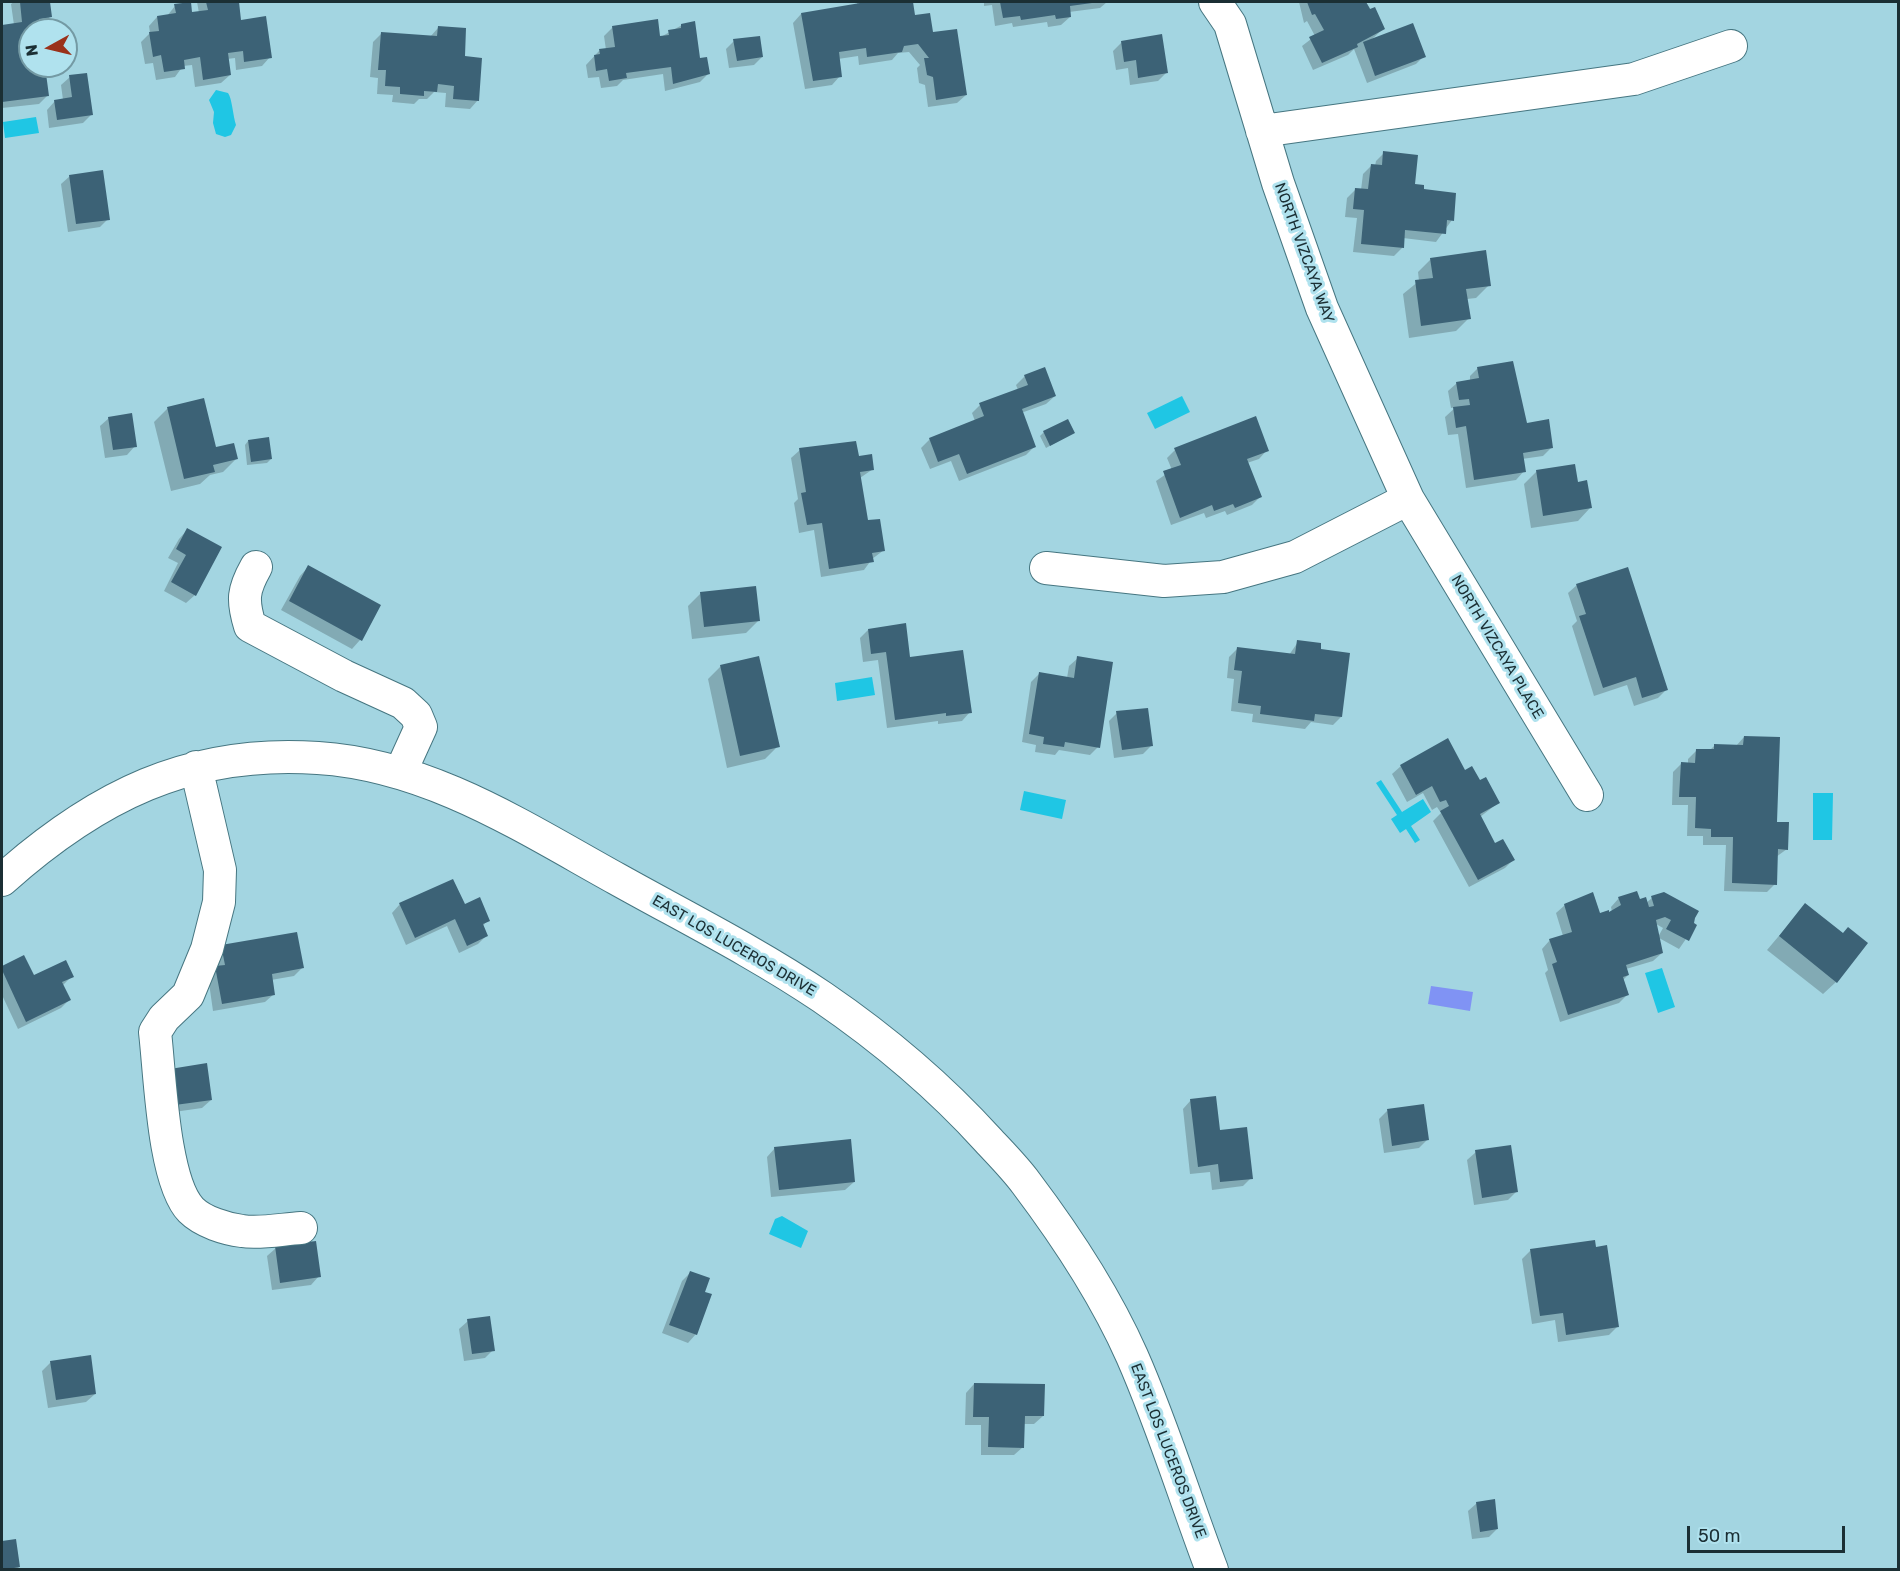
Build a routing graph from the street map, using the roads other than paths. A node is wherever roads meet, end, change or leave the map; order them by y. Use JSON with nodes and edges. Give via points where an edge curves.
{"nodes":[{"id":1,"x":1215,"y":2,"type":"edge"},
{"id":2,"x":1731,"y":46,"type":"dead end"},
{"id":3,"x":1262,"y":131,"type":"junction"},
{"id":4,"x":1408,"y":499,"type":"junction"},
{"id":5,"x":256,"y":567,"type":"dead end"},
{"id":6,"x":1046,"y":568,"type":"dead end"},
{"id":7,"x":196,"y":767,"type":"junction"},
{"id":8,"x":401,"y":771,"type":"junction"},
{"id":9,"x":1587,"y":795,"type":"dead end"},
{"id":10,"x":2,"y":880,"type":"edge"},
{"id":11,"x":301,"y":1228,"type":"dead end"},
{"id":12,"x":1212,"y":1569,"type":"edge"}],
"edges":[{"from":1,"to":3,"type":"street","name":"NORTH VIZCAYA WAY","via":[[1230,24]]},
{"from":2,"to":3,"type":"street","via":[[1634,79]]},
{"from":3,"to":4,"type":"street","name":"NORTH VIZCAYA WAY","via":[[1322,308]]},
{"from":4,"to":6,"type":"street","via":[[1294,557],[1223,577],[1164,581]]},
{"from":4,"to":9,"type":"street","name":"NORTH VIZCAYA PLACE"},
{"from":5,"to":8,"type":"street","via":[[247,583],[243,604],[250,626],[403,703],[416,715],[422,727]]},
{"from":7,"to":8,"type":"street","name":"EAST LOS LUCEROS DRIVE","via":[[254,759],[319,758]]},
{"from":7,"to":10,"type":"street","name":"EAST LOS LUCEROS DRIVE","via":[[92,810],[42,844]]},
{"from":7,"to":11,"type":"street","via":[[220,870],[219,902],[207,949],[188,995],[155,1032],[172,1170],[192,1211],[216,1224],[243,1232]]},
{"from":8,"to":12,"type":"street","name":"EAST LOS LUCEROS DRIVE","via":[[487,806],[820,996],[886,1045],[960,1109],[1024,1180],[1085,1268],[1130,1352],[1163,1430]]}]}
